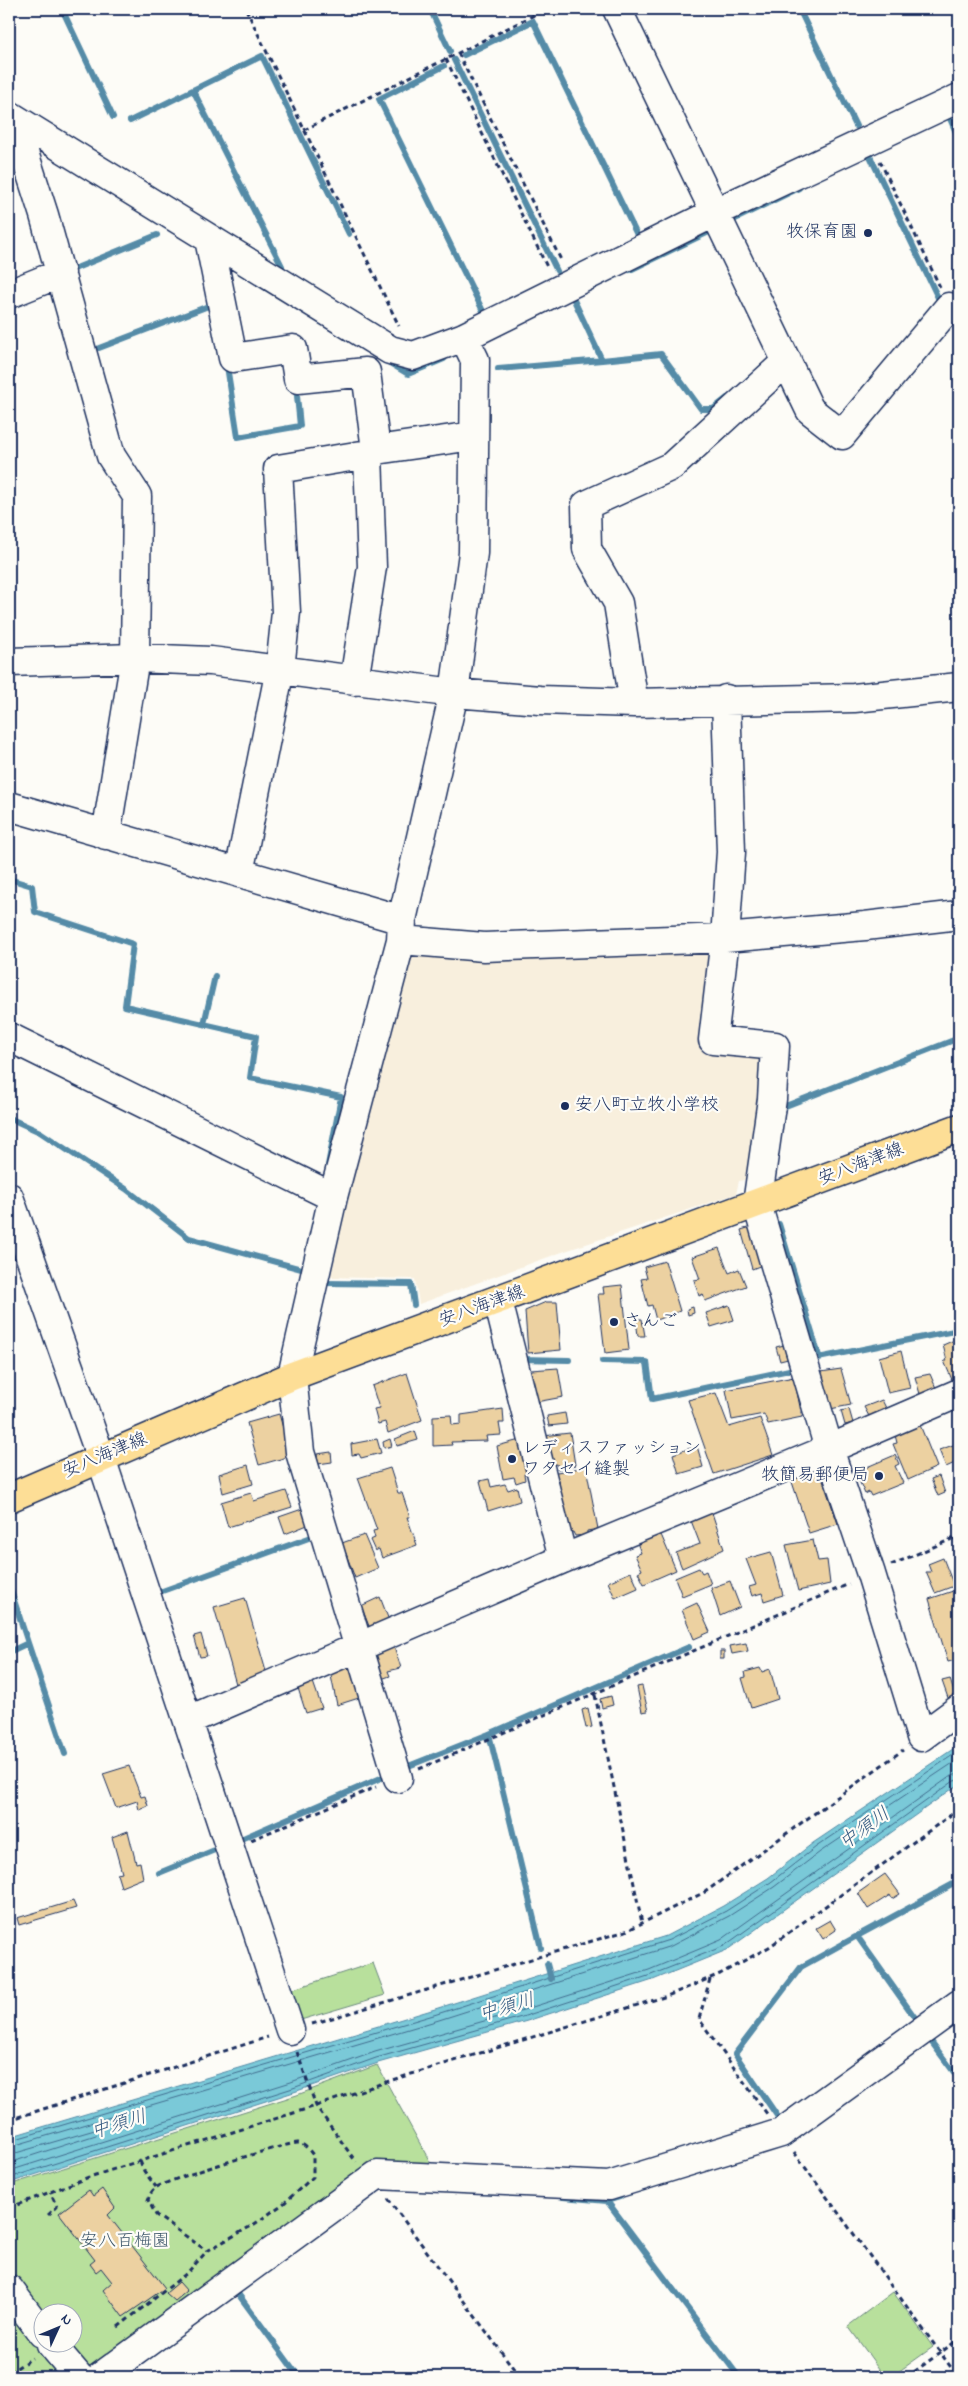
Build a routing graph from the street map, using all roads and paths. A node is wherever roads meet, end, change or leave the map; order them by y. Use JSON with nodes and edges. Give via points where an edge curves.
{"nodes":[{"id":1,"x":246,"y":9,"type":"edge"},
{"id":2,"x":546,"y":9,"type":"edge"},
{"id":3,"x":617,"y":9,"type":"edge"},
{"id":4,"x":458,"y":53,"type":"junction"},
{"id":5,"x":446,"y":59,"type":"junction"},
{"id":6,"x":959,"y":98,"type":"edge"},
{"id":7,"x":15,"y":119,"type":"edge"},
{"id":8,"x":304,"y":130,"type":"junction"},
{"id":9,"x":870,"y":141,"type":"junction"},
{"id":10,"x":716,"y":212,"type":"junction"},
{"id":11,"x":209,"y":239,"type":"junction"},
{"id":12,"x":60,"y":273,"type":"junction"},
{"id":13,"x":565,"y":287,"type":"junction"},
{"id":14,"x":9,"y":294,"type":"edge"},
{"id":15,"x":949,"y":307,"type":"joint"},
{"id":16,"x":464,"y":337,"type":"junction"},
{"id":17,"x":413,"y":356,"type":"junction"},
{"id":18,"x":786,"y":361,"type":"junction"},
{"id":19,"x":473,"y":436,"type":"junction"},
{"id":20,"x":372,"y":452,"type":"junction"},
{"id":21,"x":959,"y":466,"type":"edge"},
{"id":22,"x":959,"y":488,"type":"edge"},
{"id":23,"x":959,"y":578,"type":"edge"},
{"id":24,"x":959,"y":601,"type":"edge"},
{"id":25,"x":135,"y":658,"type":"junction"},
{"id":26,"x":9,"y":662,"type":"edge"},
{"id":27,"x":280,"y":669,"type":"junction"},
{"id":28,"x":354,"y":681,"type":"junction"},
{"id":29,"x":959,"y":686,"type":"edge"},
{"id":30,"x":454,"y":693,"type":"junction"},
{"id":31,"x":726,"y":699,"type":"junction"},
{"id":32,"x":634,"y":703,"type":"junction"},
{"id":33,"x":9,"y":806,"type":"edge"},
{"id":34,"x":106,"y":834,"type":"junction"},
{"id":35,"x":239,"y":873,"type":"junction"},
{"id":36,"x":959,"y":915,"type":"edge"},
{"id":37,"x":401,"y":930,"type":"junction"},
{"id":38,"x":725,"y":938,"type":"junction"},
{"id":39,"x":9,"y":1037,"type":"edge"},
{"id":40,"x":959,"y":1128,"type":"edge"},
{"id":41,"x":9,"y":1197,"type":"edge"},
{"id":42,"x":334,"y":1197,"type":"junction"},
{"id":43,"x":757,"y":1204,"type":"junction"},
{"id":44,"x":15,"y":1240,"type":"edge"},
{"id":45,"x":498,"y":1301,"type":"junction"},
{"id":46,"x":292,"y":1376,"type":"junction"},
{"id":47,"x":959,"y":1393,"type":"edge"},
{"id":48,"x":829,"y":1449,"type":"junction"},
{"id":49,"x":101,"y":1458,"type":"junction"},
{"id":50,"x":9,"y":1498,"type":"edge"},
{"id":51,"x":959,"y":1536,"type":"edge"},
{"id":52,"x":563,"y":1559,"type":"junction"},
{"id":53,"x":871,"y":1574,"type":"junction"},
{"id":54,"x":360,"y":1648,"type":"junction"},
{"id":55,"x":595,"y":1695,"type":"junction"},
{"id":56,"x":959,"y":1709,"type":"edge"},
{"id":57,"x":189,"y":1720,"type":"junction"},
{"id":58,"x":921,"y":1737,"type":"junction"},
{"id":59,"x":398,"y":1778,"type":"junction"},
{"id":60,"x":959,"y":1809,"type":"edge"},
{"id":61,"x":229,"y":1850,"type":"junction"},
{"id":62,"x":642,"y":1923,"type":"junction"},
{"id":63,"x":710,"y":1978,"type":"junction"},
{"id":64,"x":959,"y":2004,"type":"edge"},
{"id":65,"x":292,"y":2036,"type":"junction"},
{"id":66,"x":316,"y":2106,"type":"junction"},
{"id":67,"x":9,"y":2120,"type":"edge"},
{"id":68,"x":781,"y":2133,"type":"junction"},
{"id":69,"x":140,"y":2160,"type":"junction"},
{"id":70,"x":370,"y":2179,"type":"junction"},
{"id":71,"x":156,"y":2187,"type":"junction"},
{"id":72,"x":50,"y":2192,"type":"junction"},
{"id":73,"x":9,"y":2208,"type":"edge"},
{"id":74,"x":48,"y":2215,"type":"dead end"},
{"id":75,"x":207,"y":2251,"type":"junction"},
{"id":76,"x":9,"y":2289,"type":"edge"},
{"id":77,"x":32,"y":2320,"type":"edge"},
{"id":78,"x":118,"y":2327,"type":"dead end"},
{"id":79,"x":959,"y":2338,"type":"edge"},
{"id":80,"x":940,"y":2353,"type":"junction"},
{"id":81,"x":59,"y":2354,"type":"edge"},
{"id":82,"x":79,"y":2377,"type":"edge"},
{"id":83,"x":100,"y":2377,"type":"edge"},
{"id":84,"x":520,"y":2377,"type":"edge"},
{"id":85,"x":907,"y":2377,"type":"edge"},
{"id":86,"x":958,"y":2377,"type":"edge"}],
"edges":[{"from":1,"to":8,"type":"path"},
{"from":2,"to":4,"type":"path"},
{"from":3,"to":10,"type":"street"},
{"from":4,"to":5,"type":"path"},
{"from":4,"to":13,"type":"path"},
{"from":5,"to":8,"type":"path"},
{"from":5,"to":13,"type":"path"},
{"from":6,"to":9,"type":"street"},
{"from":7,"to":11,"type":"street"},
{"from":7,"to":12,"type":"street"},
{"from":8,"to":17,"type":"path"},
{"from":9,"to":10,"type":"street"},
{"from":9,"to":15,"type":"path"},
{"from":10,"to":13,"type":"street"},
{"from":10,"to":18,"type":"street"},
{"from":11,"to":17,"type":"street","via":[[390,350]]},
{"from":11,"to":20,"type":"street","via":[[232,358],[293,349],[298,379],[366,372]]},
{"from":12,"to":14,"type":"street"},
{"from":12,"to":25,"type":"street","via":[[111,456],[137,496]]},
{"from":13,"to":16,"type":"street"},
{"from":15,"to":18,"type":"street","via":[[842,435],[810,410]]},
{"from":16,"to":17,"type":"street"},
{"from":16,"to":19,"type":"street","via":[[475,360]]},
{"from":18,"to":32,"type":"street","via":[[672,466],[586,505],[587,549],[618,603]]},
{"from":19,"to":20,"type":"street"},
{"from":19,"to":30,"type":"street","via":[[474,553]]},
{"from":20,"to":27,"type":"street","via":[[278,468],[286,612]]},
{"from":20,"to":28,"type":"street","via":[[372,567]]},
{"from":21,"to":22,"type":"path","via":[[955,473]]},
{"from":23,"to":24,"type":"path"},
{"from":25,"to":26,"type":"street"},
{"from":25,"to":27,"type":"street","via":[[211,661]]},
{"from":25,"to":34,"type":"street"},
{"from":27,"to":28,"type":"street"},
{"from":27,"to":35,"type":"street"},
{"from":28,"to":30,"type":"street"},
{"from":29,"to":31,"type":"street","via":[[854,698]]},
{"from":30,"to":32,"type":"street"},
{"from":30,"to":37,"type":"street"},
{"from":31,"to":32,"type":"street"},
{"from":31,"to":38,"type":"street","via":[[731,852]]},
{"from":33,"to":34,"type":"street"},
{"from":34,"to":35,"type":"street"},
{"from":35,"to":37,"type":"street"},
{"from":36,"to":38,"type":"street"},
{"from":37,"to":38,"type":"street","via":[[484,947]]},
{"from":37,"to":42,"type":"street"},
{"from":38,"to":43,"type":"street","via":[[713,1040],[775,1046],[772,1099]]},
{"from":39,"to":42,"type":"street"},
{"from":40,"to":43,"type":"main road","name":"安八海津線"},
{"from":41,"to":44,"type":"street"},
{"from":42,"to":46,"type":"street"},
{"from":43,"to":45,"type":"main road","name":"安八海津線"},
{"from":43,"to":48,"type":"street"},
{"from":44,"to":49,"type":"street"},
{"from":45,"to":46,"type":"main road","name":"安八海津線"},
{"from":45,"to":52,"type":"street"},
{"from":46,"to":49,"type":"main road","name":"安八海津線"},
{"from":46,"to":54,"type":"street","via":[[300,1452]]},
{"from":47,"to":48,"type":"street"},
{"from":48,"to":52,"type":"street"},
{"from":48,"to":53,"type":"street"},
{"from":49,"to":50,"type":"main road","name":"安八海津線"},
{"from":49,"to":57,"type":"street"},
{"from":51,"to":53,"type":"path"},
{"from":52,"to":54,"type":"street"},
{"from":53,"to":55,"type":"path"},
{"from":53,"to":58,"type":"street"},
{"from":54,"to":57,"type":"street"},
{"from":54,"to":59,"type":"street"},
{"from":55,"to":59,"type":"path"},
{"from":55,"to":62,"type":"path"},
{"from":56,"to":58,"type":"street"},
{"from":57,"to":61,"type":"street"},
{"from":58,"to":62,"type":"path","via":[[705,1892]]},
{"from":59,"to":61,"type":"path"},
{"from":60,"to":63,"type":"path","via":[[769,1947]]},
{"from":61,"to":65,"type":"street"},
{"from":62,"to":65,"type":"path","via":[[626,1931],[544,1953]]},
{"from":63,"to":66,"type":"path","via":[[666,1996]]},
{"from":63,"to":68,"type":"path","via":[[699,2019]]},
{"from":64,"to":68,"type":"street"},
{"from":65,"to":66,"type":"path"},
{"from":65,"to":67,"type":"path"},
{"from":66,"to":69,"type":"path"},
{"from":66,"to":70,"type":"path"},
{"from":68,"to":70,"type":"street","via":[[609,2186],[377,2175]]},
{"from":68,"to":80,"type":"path"},
{"from":69,"to":71,"type":"path"},
{"from":69,"to":72,"type":"path"},
{"from":70,"to":83,"type":"street"},
{"from":70,"to":84,"type":"path"},
{"from":71,"to":75,"type":"path","via":[[148,2200],[156,2215]]},
{"from":71,"to":75,"type":"path","via":[[297,2143],[313,2155],[313,2177],[253,2225]]},
{"from":72,"to":73,"type":"path"},
{"from":72,"to":74,"type":"path","via":[[57,2208]]},
{"from":75,"to":78,"type":"path","via":[[187,2273]]},
{"from":76,"to":77,"type":"street"},
{"from":79,"to":80,"type":"path"},
{"from":80,"to":85,"type":"path"},
{"from":80,"to":86,"type":"path"},
{"from":81,"to":82,"type":"street"}]}
